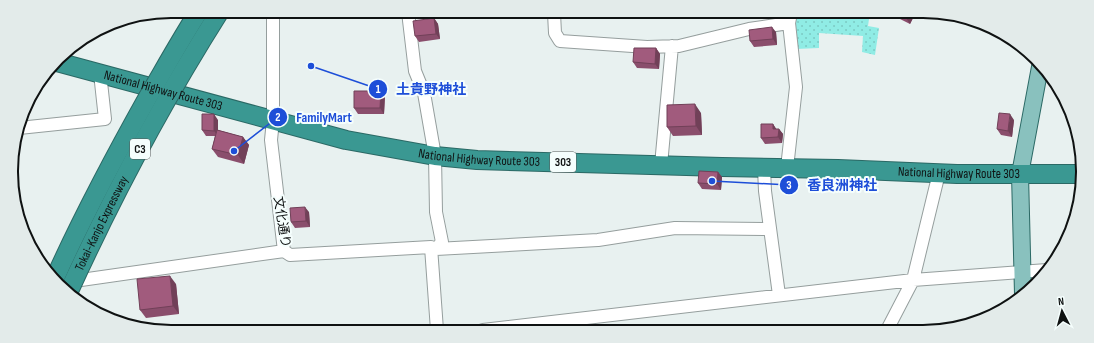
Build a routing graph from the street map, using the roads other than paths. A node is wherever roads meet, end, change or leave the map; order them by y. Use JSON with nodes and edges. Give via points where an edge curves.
{"nodes":[{"id":1,"x":194,"y":18,"type":"edge"},
{"id":2,"x":216,"y":18,"type":"edge"},
{"id":3,"x":273,"y":18,"type":"edge"},
{"id":4,"x":409,"y":18,"type":"edge"},
{"id":5,"x":554,"y":18,"type":"edge"},
{"id":6,"x":790,"y":18,"type":"edge"},
{"id":7,"x":672,"y":46,"type":"junction"},
{"id":8,"x":63,"y":63,"type":"edge"},
{"id":9,"x":1039,"y":72,"type":"edge"},
{"id":10,"x":100,"y":73,"type":"junction"},
{"id":11,"x":273,"y":120,"type":"junction"},
{"id":12,"x":24,"y":127,"type":"edge"},
{"id":13,"x":435,"y":156,"type":"junction"},
{"id":14,"x":661,"y":165,"type":"junction"},
{"id":15,"x":764,"y":168,"type":"junction"},
{"id":16,"x":787,"y":168,"type":"junction"},
{"id":17,"x":940,"y":173,"type":"junction"},
{"id":18,"x":1020,"y":174,"type":"junction"},
{"id":19,"x":1076,"y":174,"type":"edge"},
{"id":20,"x":770,"y":229,"type":"junction"},
{"id":21,"x":284,"y":251,"type":"junction"},
{"id":22,"x":1040,"y":270,"type":"edge"},
{"id":23,"x":1023,"y":271,"type":"junction"},
{"id":24,"x":57,"y":274,"type":"edge"},
{"id":25,"x":913,"y":280,"type":"junction"},
{"id":26,"x":65,"y":282,"type":"edge"},
{"id":27,"x":71,"y":287,"type":"edge"},
{"id":28,"x":1023,"y":288,"type":"edge"},
{"id":29,"x":779,"y":294,"type":"junction"},
{"id":30,"x":437,"y":325,"type":"edge"},
{"id":31,"x":523,"y":325,"type":"edge"},
{"id":32,"x":890,"y":325,"type":"edge"}],
"edges":[{"from":1,"to":24,"type":"highway","name":"Tokai-Kanjo Expressway","number":"C3","bridge":true,"via":[[131,128],[80,223]]},
{"from":2,"to":27,"type":"highway","name":"Tokai-Kanjo Expressway","number":"C3","bridge":true,"via":[[187,63],[135,157]]},
{"from":3,"to":11,"type":"street","name":"文化通り"},
{"from":4,"to":13,"type":"street","via":[[415,71],[424,93]]},
{"from":5,"to":7,"type":"street","via":[[555,33],[560,41],[647,47]]},
{"from":6,"to":7,"type":"street"},
{"from":6,"to":16,"type":"street","via":[[796,87]]},
{"from":7,"to":14,"type":"street"},
{"from":8,"to":10,"type":"highway","name":"National Highway Route 303","number":"303"},
{"from":9,"to":18,"type":"main road"},
{"from":10,"to":11,"type":"highway","name":"National Highway Route 303","number":"303"},
{"from":10,"to":12,"type":"street","via":[[105,119]]},
{"from":11,"to":13,"type":"highway","name":"National Highway Route 303","number":"303","via":[[346,140]]},
{"from":11,"to":21,"type":"street","name":"文化通り","via":[[271,140]]},
{"from":13,"to":14,"type":"highway","name":"National Highway Route 303","number":"303","via":[[477,160]]},
{"from":13,"to":20,"type":"street","via":[[436,212],[442,242],[436,249],[598,240],[675,228]]},
{"from":14,"to":15,"type":"highway","name":"National Highway Route 303","number":"303"},
{"from":15,"to":16,"type":"highway","name":"National Highway Route 303","number":"303"},
{"from":15,"to":20,"type":"street"},
{"from":16,"to":17,"type":"highway","name":"National Highway Route 303","number":"303"},
{"from":17,"to":18,"type":"highway","name":"National Highway Route 303","number":"303"},
{"from":17,"to":25,"type":"street"},
{"from":18,"to":19,"type":"highway","name":"National Highway Route 303","number":"303"},
{"from":18,"to":23,"type":"main road"},
{"from":20,"to":29,"type":"street"},
{"from":21,"to":26,"type":"street"},
{"from":21,"to":30,"type":"street","name":"文化通り","via":[[290,255],[431,247]]},
{"from":22,"to":23,"type":"street"},
{"from":23,"to":25,"type":"street"},
{"from":23,"to":28,"type":"main road"},
{"from":25,"to":29,"type":"street"},
{"from":25,"to":32,"type":"street"},
{"from":29,"to":31,"type":"street"}]}
